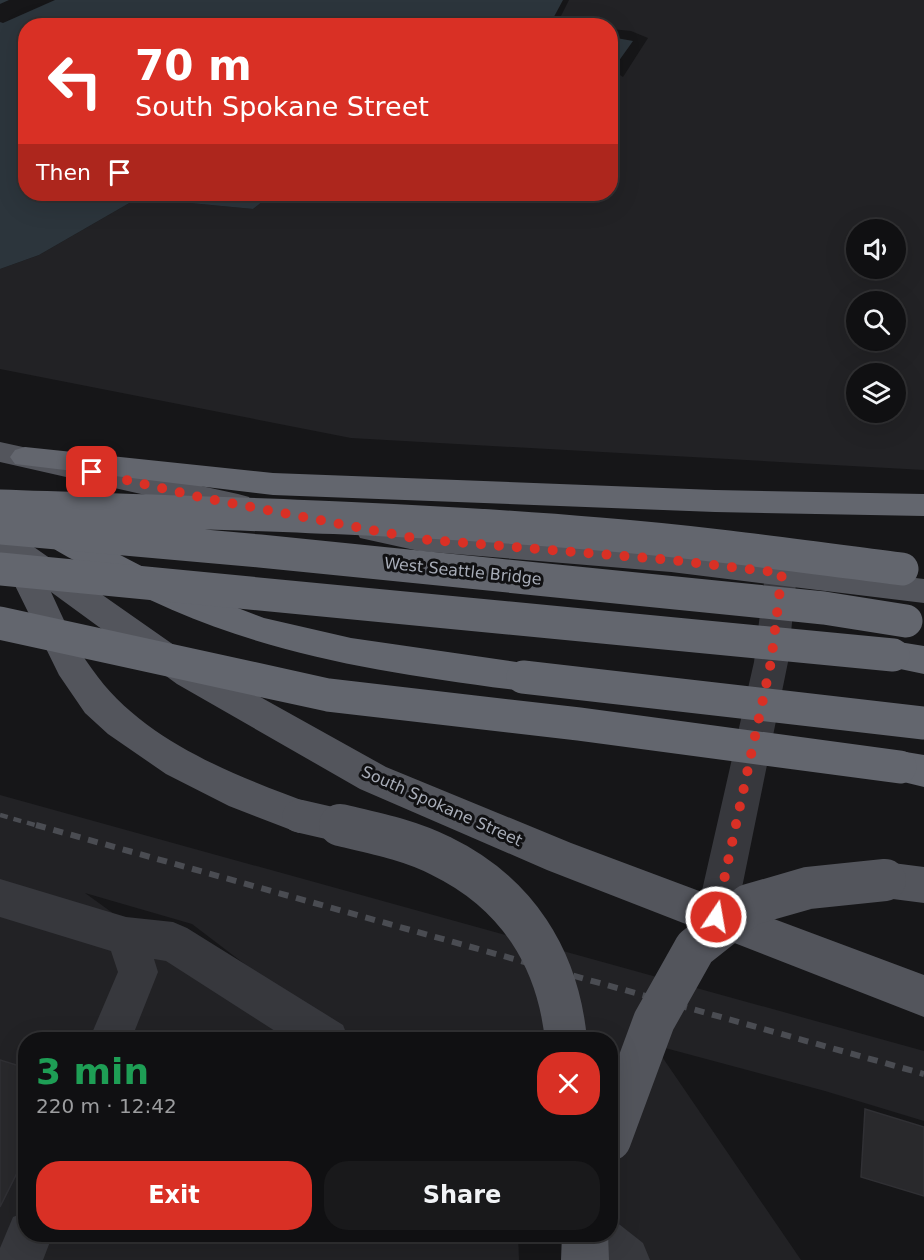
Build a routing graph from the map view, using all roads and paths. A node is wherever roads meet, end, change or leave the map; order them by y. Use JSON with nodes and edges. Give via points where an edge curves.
{"nodes":[{"id":1,"x":13,"y":454,"type":"edge"},
{"id":2,"x":0,"y":498,"type":"edge"},
{"id":3,"x":924,"y":505,"type":"edge"},
{"id":4,"x":0,"y":506,"type":"edge"},
{"id":5,"x":833,"y":509,"type":"junction"},
{"id":6,"x":924,"y":527,"type":"edge"},
{"id":7,"x":4,"y":547,"type":"edge"},
{"id":8,"x":924,"y":572,"type":"edge"},
{"id":9,"x":782,"y":573,"type":"junction"},
{"id":10,"x":924,"y":591,"type":"edge"},
{"id":11,"x":0,"y":623,"type":"edge"},
{"id":12,"x":924,"y":625,"type":"edge"},
{"id":13,"x":924,"y":660,"type":"edge"},
{"id":14,"x":924,"y":723,"type":"edge"},
{"id":15,"x":924,"y":771,"type":"edge"},
{"id":16,"x":905,"y":883,"type":"edge"},
{"id":17,"x":0,"y":898,"type":"edge"},
{"id":18,"x":716,"y":917,"type":"junction"},
{"id":19,"x":126,"y":936,"type":"junction"},
{"id":20,"x":924,"y":996,"type":"edge"},
{"id":21,"x":113,"y":1032,"type":"edge"},
{"id":22,"x":315,"y":1032,"type":"edge"},
{"id":23,"x":565,"y":1032,"type":"edge"},
{"id":24,"x":618,"y":1118,"type":"edge"},
{"id":25,"x":27,"y":1242,"type":"edge"},
{"id":26,"x":585,"y":1242,"type":"edge"},
{"id":27,"x":604,"y":1242,"type":"edge"},
{"id":28,"x":19,"y":1260,"type":"edge"},
{"id":29,"x":585,"y":1260,"type":"edge"},
{"id":30,"x":626,"y":1260,"type":"edge"}],
"edges":[{"from":1,"to":5,"type":"highway","via":[[273,484]]},
{"from":1,"to":9,"type":"main road","via":[[204,498],[419,539]]},
{"from":2,"to":14,"type":"highway","bridge":true,"via":[[82,550],[184,602],[293,639],[384,658],[523,677]]},
{"from":3,"to":5,"type":"highway"},
{"from":4,"to":8,"type":"highway","bridge":true,"via":[[353,519],[532,531],[684,542]]},
{"from":5,"to":6,"type":"highway"},
{"from":7,"to":12,"type":"highway","name":"West Seattle Bridge","bridge":true,"via":[[260,551],[824,608]]},
{"from":7,"to":13,"type":"highway","bridge":true,"via":[[529,622],[749,640]]},
{"from":7,"to":18,"type":"main road","name":"South Spokane Street","via":[[189,674],[373,778]]},
{"from":7,"to":23,"type":"main road","bridge":true,"via":[[80,680],[107,714],[200,775],[258,804],[410,844],[441,855],[476,876],[524,924],[550,968],[564,1012]]},
{"from":9,"to":10,"type":"main road"},
{"from":9,"to":18,"type":"street","via":[[771,662]]},
{"from":11,"to":15,"type":"highway","bridge":true,"via":[[328,695]]},
{"from":16,"to":24,"type":"main road","bridge":true,"via":[[808,888],[749,905],[695,948],[654,1021]]},
{"from":17,"to":19,"type":"street"},
{"from":18,"to":20,"type":"main road","name":"South Spokane Street"},
{"from":19,"to":21,"type":"street","via":[[138,972]]},
{"from":19,"to":22,"type":"street","via":[[173,942]]},
{"from":25,"to":28,"type":"street"},
{"from":26,"to":29,"type":"main road"},
{"from":27,"to":30,"type":"street"}]}
